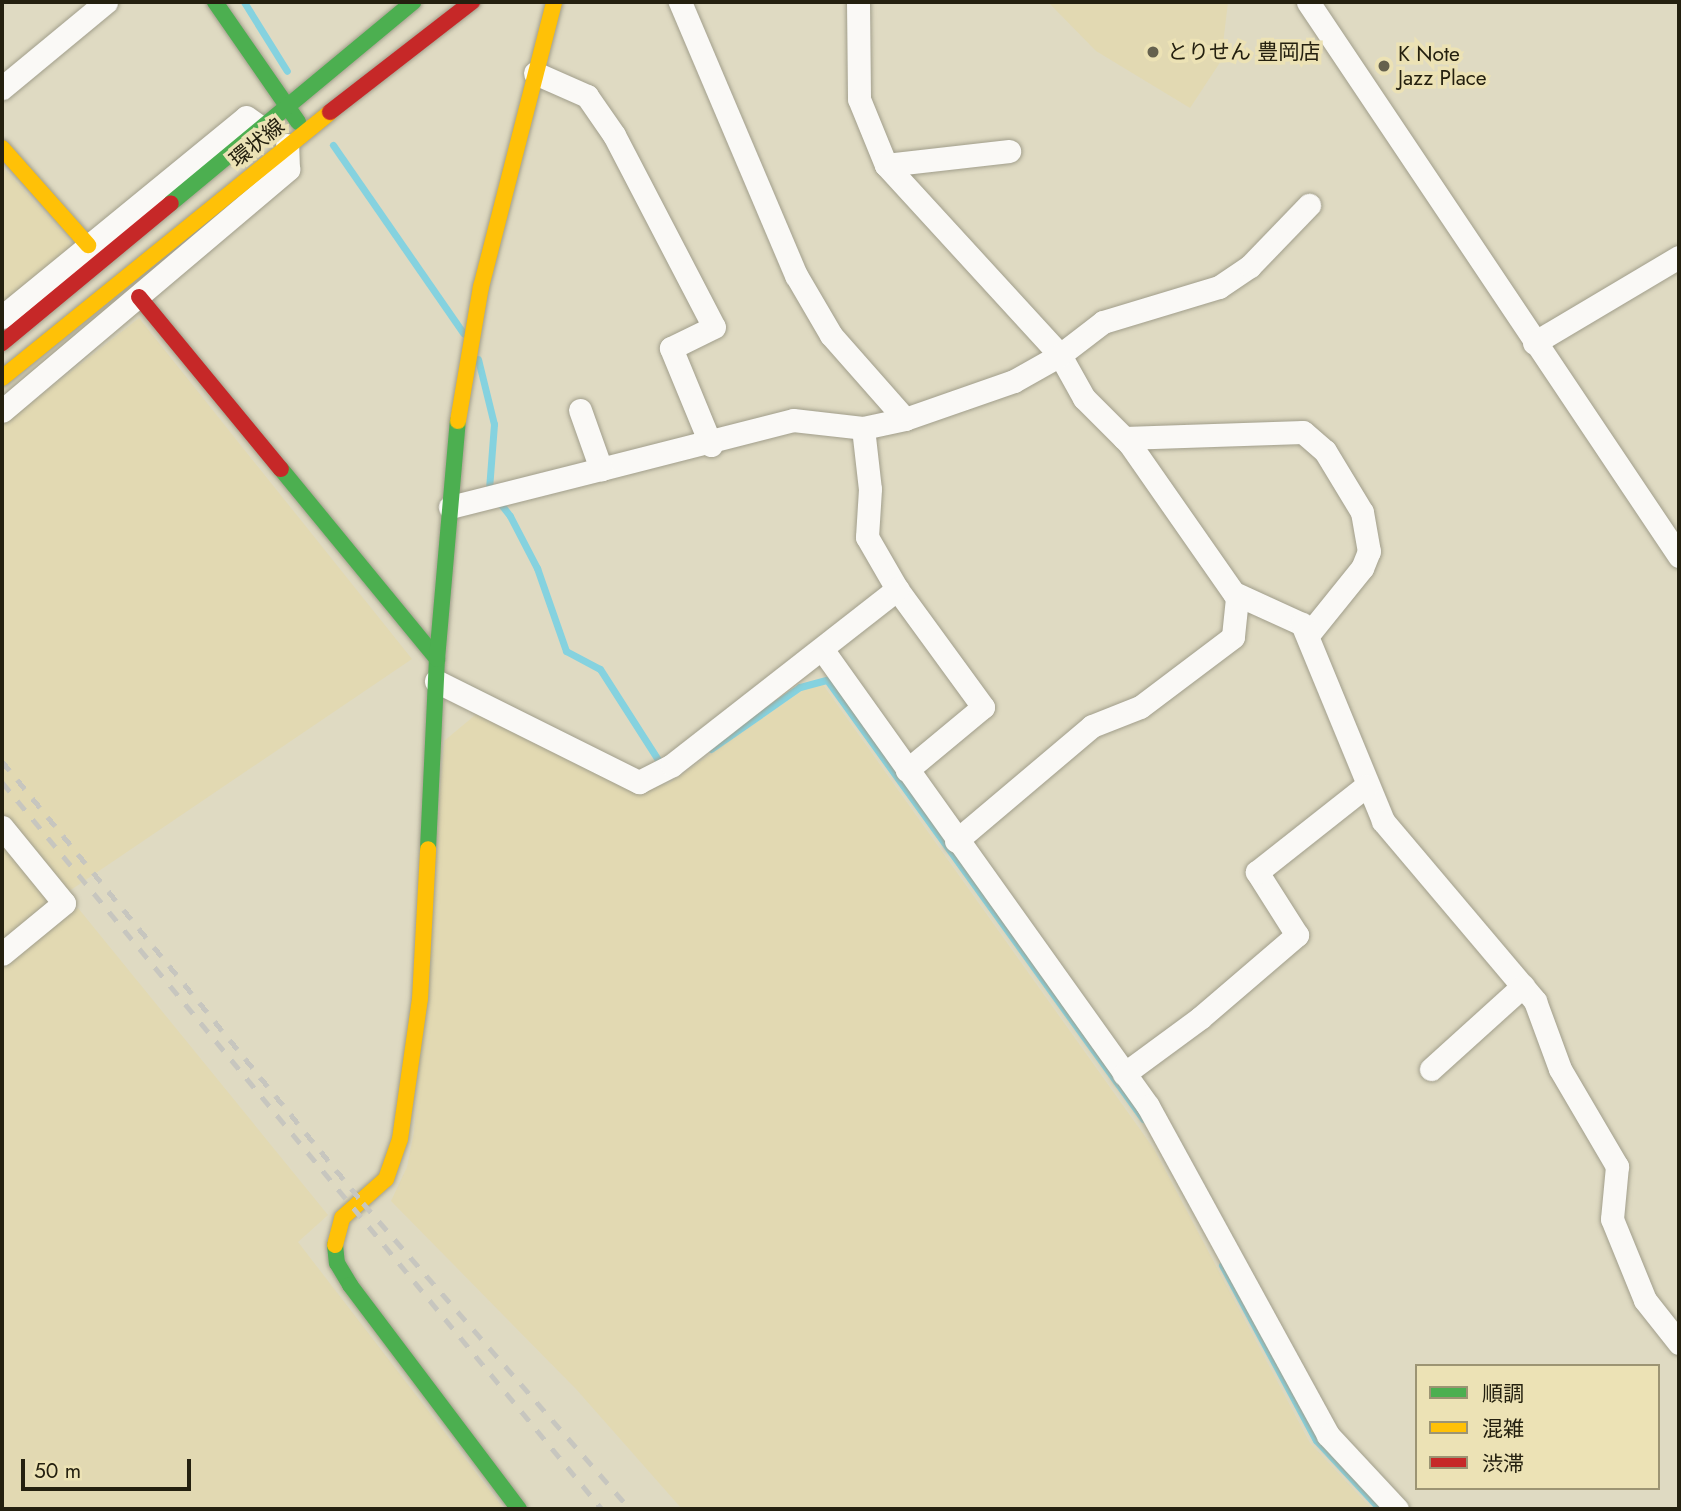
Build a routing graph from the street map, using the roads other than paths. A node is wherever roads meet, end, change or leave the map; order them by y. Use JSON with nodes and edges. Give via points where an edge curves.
{"nodes":[{"id":1,"x":106,"y":2,"type":"edge"},
{"id":2,"x":215,"y":2,"type":"edge"},
{"id":3,"x":413,"y":2,"type":"edge"},
{"id":4,"x":471,"y":2,"type":"edge"},
{"id":5,"x":554,"y":2,"type":"edge"},
{"id":6,"x":680,"y":2,"type":"edge"},
{"id":7,"x":858,"y":2,"type":"edge"},
{"id":8,"x":1308,"y":2,"type":"edge"},
{"id":9,"x":448,"y":9,"type":"edge"},
{"id":10,"x":535,"y":73,"type":"junction"},
{"id":11,"x":2,"y":88,"type":"edge"},
{"id":12,"x":287,"y":107,"type":"junction"},
{"id":13,"x":262,"y":128,"type":"junction"},
{"id":14,"x":296,"y":138,"type":"junction"},
{"id":15,"x":2,"y":148,"type":"edge"},
{"id":16,"x":1009,"y":151,"type":"dead end"},
{"id":17,"x":886,"y":165,"type":"junction"},
{"id":18,"x":1309,"y":205,"type":"dead end"},
{"id":19,"x":88,"y":245,"type":"junction"},
{"id":20,"x":1679,"y":257,"type":"edge"},
{"id":21,"x":139,"y":297,"type":"junction"},
{"id":22,"x":2,"y":317,"type":"edge"},
{"id":23,"x":2,"y":343,"type":"edge"},
{"id":24,"x":1534,"y":343,"type":"junction"},
{"id":25,"x":1060,"y":355,"type":"junction"},
{"id":26,"x":2,"y":378,"type":"edge"},
{"id":27,"x":580,"y":410,"type":"dead end"},
{"id":28,"x":2,"y":411,"type":"edge"},
{"id":29,"x":905,"y":419,"type":"junction"},
{"id":30,"x":863,"y":428,"type":"junction"},
{"id":31,"x":1124,"y":438,"type":"junction"},
{"id":32,"x":711,"y":445,"type":"junction"},
{"id":33,"x":601,"y":469,"type":"junction"},
{"id":34,"x":450,"y":506,"type":"junction"},
{"id":35,"x":1679,"y":556,"type":"edge"},
{"id":36,"x":897,"y":589,"type":"junction"},
{"id":37,"x":1234,"y":593,"type":"junction"},
{"id":38,"x":1308,"y":635,"type":"junction"},
{"id":39,"x":822,"y":649,"type":"junction"},
{"id":40,"x":436,"y":670,"type":"junction"},
{"id":41,"x":907,"y":770,"type":"junction"},
{"id":42,"x":1366,"y":786,"type":"junction"},
{"id":43,"x":2,"y":827,"type":"edge"},
{"id":44,"x":956,"y":841,"type":"junction"},
{"id":45,"x":2,"y":954,"type":"edge"},
{"id":46,"x":1522,"y":986,"type":"junction"},
{"id":47,"x":1431,"y":1069,"type":"dead end"},
{"id":48,"x":1124,"y":1074,"type":"junction"},
{"id":49,"x":1679,"y":1343,"type":"edge"},
{"id":50,"x":519,"y":1509,"type":"edge"},
{"id":51,"x":1396,"y":1509,"type":"edge"}],
"edges":[{"from":1,"to":11,"type":"street"},
{"from":2,"to":12,"type":"street"},
{"from":3,"to":12,"type":"street","name":"環状線"},
{"from":4,"to":9,"type":"street","name":"環状線"},
{"from":5,"to":10,"type":"street"},
{"from":6,"to":29,"type":"street","via":[[796,275],[831,335]]},
{"from":7,"to":17,"type":"street","via":[[859,99]]},
{"from":8,"to":24,"type":"street"},
{"from":9,"to":14,"type":"street","name":"環状線"},
{"from":10,"to":32,"type":"street","via":[[587,96],[614,135],[713,327],[671,348]]},
{"from":10,"to":34,"type":"street","via":[[481,287],[459,411]]},
{"from":12,"to":13,"type":"street","name":"環状線"},
{"from":12,"to":14,"type":"street"},
{"from":13,"to":19,"type":"street","via":[[246,117]]},
{"from":13,"to":23,"type":"street","name":"環状線"},
{"from":14,"to":21,"type":"street","via":[[288,169]]},
{"from":14,"to":26,"type":"street","name":"環状線"},
{"from":15,"to":19,"type":"street"},
{"from":16,"to":17,"type":"street"},
{"from":17,"to":25,"type":"street"},
{"from":18,"to":25,"type":"street","via":[[1250,265],[1219,287],[1103,322]]},
{"from":19,"to":22,"type":"street"},
{"from":20,"to":24,"type":"street"},
{"from":21,"to":28,"type":"street"},
{"from":21,"to":40,"type":"street"},
{"from":24,"to":35,"type":"street"},
{"from":25,"to":29,"type":"street","via":[[1014,381]]},
{"from":25,"to":31,"type":"street","via":[[1084,398]]},
{"from":27,"to":33,"type":"street"},
{"from":29,"to":30,"type":"street"},
{"from":30,"to":32,"type":"street","via":[[793,420]]},
{"from":30,"to":36,"type":"street","via":[[870,489],[867,537]]},
{"from":31,"to":37,"type":"street"},
{"from":31,"to":38,"type":"street","via":[[1303,432],[1325,451],[1362,512],[1369,551],[1350,585]]},
{"from":32,"to":33,"type":"street"},
{"from":33,"to":34,"type":"street"},
{"from":34,"to":40,"type":"street"},
{"from":36,"to":39,"type":"street"},
{"from":36,"to":41,"type":"street","via":[[983,707]]},
{"from":37,"to":38,"type":"street","via":[[1302,624]]},
{"from":37,"to":44,"type":"street","via":[[1233,637],[1140,707],[1092,726]]},
{"from":38,"to":42,"type":"street"},
{"from":39,"to":40,"type":"street","via":[[672,765],[639,782]]},
{"from":39,"to":41,"type":"street"},
{"from":40,"to":50,"type":"street","via":[[419,999],[400,1139],[386,1180],[342,1218],[335,1245],[337,1263],[356,1293]]},
{"from":41,"to":44,"type":"street"},
{"from":42,"to":46,"type":"street","via":[[1383,821]]},
{"from":42,"to":48,"type":"street","via":[[1257,872],[1297,935],[1200,1018]]},
{"from":43,"to":45,"type":"street","via":[[64,903]]},
{"from":44,"to":48,"type":"street"},
{"from":46,"to":47,"type":"street"},
{"from":46,"to":49,"type":"street","via":[[1535,1002],[1560,1069],[1617,1166],[1612,1219],[1644,1300]]},
{"from":48,"to":51,"type":"street","via":[[1203,1204],[1328,1435]]}]}
